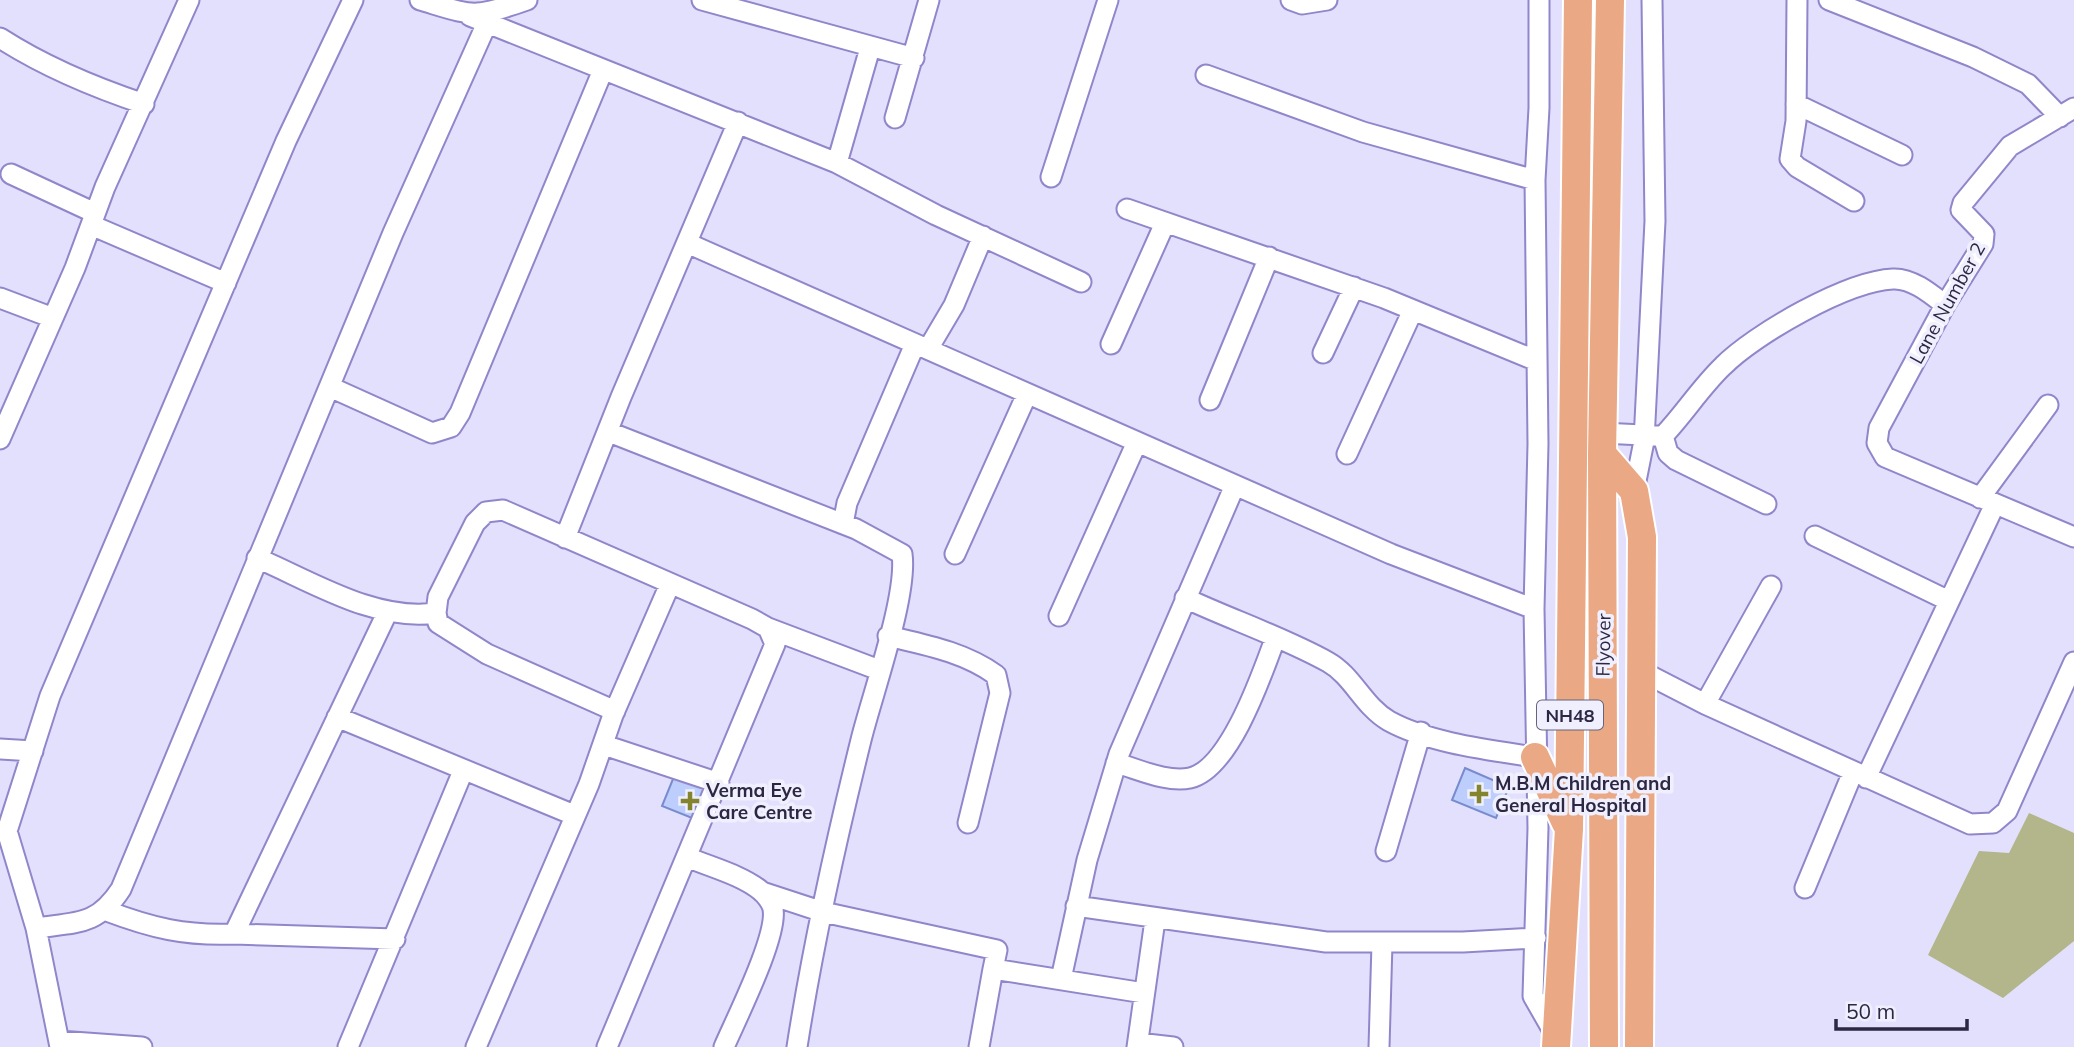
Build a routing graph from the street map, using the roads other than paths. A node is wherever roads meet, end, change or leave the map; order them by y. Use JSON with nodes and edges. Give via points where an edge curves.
{"nodes":[{"id":1,"x":189,"y":0,"type":"edge"},
{"id":2,"x":352,"y":0,"type":"edge"},
{"id":3,"x":420,"y":0,"type":"edge"},
{"id":4,"x":527,"y":0,"type":"edge"},
{"id":5,"x":702,"y":0,"type":"edge"},
{"id":6,"x":929,"y":0,"type":"edge"},
{"id":7,"x":1108,"y":0,"type":"edge"},
{"id":8,"x":1291,"y":0,"type":"edge"},
{"id":9,"x":1328,"y":0,"type":"edge"},
{"id":10,"x":1539,"y":0,"type":"edge"},
{"id":11,"x":1578,"y":0,"type":"edge"},
{"id":12,"x":1610,"y":0,"type":"edge"},
{"id":13,"x":1652,"y":0,"type":"edge"},
{"id":14,"x":1797,"y":0,"type":"edge"},
{"id":15,"x":1829,"y":0,"type":"edge"},
{"id":16,"x":478,"y":20,"type":"junction"},
{"id":17,"x":0,"y":38,"type":"edge"},
{"id":18,"x":870,"y":48,"type":"junction"},
{"id":19,"x":914,"y":58,"type":"junction"},
{"id":20,"x":603,"y":70,"type":"junction"},
{"id":21,"x":1206,"y":75,"type":"dead end"},
{"id":22,"x":144,"y":104,"type":"junction"},
{"id":23,"x":1796,"y":104,"type":"junction"},
{"id":24,"x":2067,"y":113,"type":"edge"},
{"id":25,"x":894,"y":118,"type":"dead end"},
{"id":26,"x":738,"y":122,"type":"junction"},
{"id":27,"x":1902,"y":155,"type":"dead end"},
{"id":28,"x":837,"y":163,"type":"junction"},
{"id":29,"x":10,"y":174,"type":"dead end"},
{"id":30,"x":1051,"y":177,"type":"dead end"},
{"id":31,"x":1535,"y":180,"type":"junction"},
{"id":32,"x":1854,"y":201,"type":"dead end"},
{"id":33,"x":1127,"y":209,"type":"dead end"},
{"id":34,"x":93,"y":219,"type":"junction"},
{"id":35,"x":1166,"y":223,"type":"junction"},
{"id":36,"x":983,"y":236,"type":"junction"},
{"id":37,"x":687,"y":243,"type":"junction"},
{"id":38,"x":1269,"y":257,"type":"junction"},
{"id":39,"x":1081,"y":282,"type":"dead end"},
{"id":40,"x":226,"y":283,"type":"junction"},
{"id":41,"x":1354,"y":287,"type":"junction"},
{"id":42,"x":0,"y":298,"type":"edge"},
{"id":43,"x":1945,"y":305,"type":"junction"},
{"id":44,"x":1413,"y":310,"type":"junction"},
{"id":45,"x":53,"y":318,"type":"junction"},
{"id":46,"x":1111,"y":344,"type":"dead end"},
{"id":47,"x":921,"y":347,"type":"junction"},
{"id":48,"x":1322,"y":353,"type":"dead end"},
{"id":49,"x":1537,"y":361,"type":"junction"},
{"id":50,"x":330,"y":387,"type":"junction"},
{"id":51,"x":1027,"y":394,"type":"junction"},
{"id":52,"x":1210,"y":400,"type":"dead end"},
{"id":53,"x":2049,"y":405,"type":"dead end"},
{"id":54,"x":609,"y":432,"type":"junction"},
{"id":55,"x":1,"y":434,"type":"edge"},
{"id":56,"x":1654,"y":435,"type":"junction"},
{"id":57,"x":1138,"y":442,"type":"junction"},
{"id":58,"x":1602,"y":444,"type":"junction"},
{"id":59,"x":1347,"y":454,"type":"dead end"},
{"id":60,"x":1235,"y":485,"type":"junction"},
{"id":61,"x":1634,"y":492,"type":"junction"},
{"id":62,"x":1987,"y":501,"type":"junction"},
{"id":63,"x":1766,"y":504,"type":"dead end"},
{"id":64,"x":843,"y":524,"type":"junction"},
{"id":65,"x":1815,"y":536,"type":"dead end"},
{"id":66,"x":2074,"y":537,"type":"edge"},
{"id":67,"x":565,"y":538,"type":"junction"},
{"id":68,"x":955,"y":554,"type":"dead end"},
{"id":69,"x":257,"y":558,"type":"junction"},
{"id":70,"x":670,"y":584,"type":"junction"},
{"id":71,"x":1771,"y":586,"type":"dead end"},
{"id":72,"x":1185,"y":598,"type":"junction"},
{"id":73,"x":1950,"y":601,"type":"junction"},
{"id":74,"x":1534,"y":609,"type":"junction"},
{"id":75,"x":387,"y":612,"type":"junction"},
{"id":76,"x":436,"y":613,"type":"junction"},
{"id":77,"x":1059,"y":616,"type":"dead end"},
{"id":78,"x":768,"y":628,"type":"junction"},
{"id":79,"x":888,"y":636,"type":"junction"},
{"id":80,"x":1275,"y":639,"type":"junction"},
{"id":81,"x":2074,"y":662,"type":"edge"},
{"id":82,"x":879,"y":670,"type":"junction"},
{"id":83,"x":1639,"y":670,"type":"junction"},
{"id":84,"x":1705,"y":704,"type":"junction"},
{"id":85,"x":615,"y":711,"type":"junction"},
{"id":86,"x":337,"y":717,"type":"junction"},
{"id":87,"x":1421,"y":732,"type":"junction"},
{"id":88,"x":604,"y":745,"type":"junction"},
{"id":89,"x":0,"y":749,"type":"edge"},
{"id":90,"x":33,"y":751,"type":"junction"},
{"id":91,"x":1535,"y":757,"type":"junction"},
{"id":92,"x":1116,"y":763,"type":"junction"},
{"id":93,"x":463,"y":771,"type":"junction"},
{"id":94,"x":1859,"y":775,"type":"junction"},
{"id":95,"x":719,"y":783,"type":"junction"},
{"id":96,"x":574,"y":815,"type":"junction"},
{"id":97,"x":968,"y":823,"type":"dead end"},
{"id":98,"x":1569,"y":829,"type":"junction"},
{"id":99,"x":3,"y":830,"type":"edge"},
{"id":100,"x":1386,"y":851,"type":"dead end"},
{"id":101,"x":687,"y":857,"type":"junction"},
{"id":102,"x":1805,"y":888,"type":"dead end"},
{"id":103,"x":762,"y":892,"type":"junction"},
{"id":104,"x":1076,"y":906,"type":"junction"},
{"id":105,"x":107,"y":911,"type":"junction"},
{"id":106,"x":823,"y":912,"type":"junction"},
{"id":107,"x":1155,"y":920,"type":"junction"},
{"id":108,"x":36,"y":928,"type":"junction"},
{"id":109,"x":234,"y":934,"type":"junction"},
{"id":110,"x":1536,"y":938,"type":"junction"},
{"id":111,"x":395,"y":939,"type":"junction"},
{"id":112,"x":1382,"y":943,"type":"junction"},
{"id":113,"x":993,"y":969,"type":"junction"},
{"id":114,"x":1061,"y":979,"type":"junction"},
{"id":115,"x":1144,"y":993,"type":"junction"},
{"id":116,"x":1557,"y":1043,"type":"edge"},
{"id":117,"x":60,"y":1044,"type":"edge"},
{"id":118,"x":1137,"y":1045,"type":"edge"},
{"id":119,"x":142,"y":1047,"type":"edge"},
{"id":120,"x":348,"y":1047,"type":"edge"},
{"id":121,"x":476,"y":1047,"type":"edge"},
{"id":122,"x":607,"y":1047,"type":"edge"},
{"id":123,"x":724,"y":1047,"type":"edge"},
{"id":124,"x":797,"y":1047,"type":"edge"},
{"id":125,"x":979,"y":1047,"type":"edge"},
{"id":126,"x":1173,"y":1047,"type":"edge"},
{"id":127,"x":1379,"y":1047,"type":"edge"},
{"id":128,"x":1604,"y":1047,"type":"edge"},
{"id":129,"x":1639,"y":1047,"type":"edge"}],
"edges":[{"from":1,"to":22,"type":"street"},
{"from":2,"to":40,"type":"street"},
{"from":3,"to":16,"type":"street"},
{"from":4,"to":16,"type":"street"},
{"from":5,"to":18,"type":"street"},
{"from":6,"to":19,"type":"street"},
{"from":7,"to":30,"type":"street"},
{"from":8,"to":9,"type":"street","via":[[1302,4]]},
{"from":10,"to":31,"type":"street"},
{"from":11,"to":98,"type":"highway","number":"NH48"},
{"from":12,"to":58,"type":"highway","number":"NH48"},
{"from":13,"to":56,"type":"street"},
{"from":14,"to":23,"type":"street"},
{"from":15,"to":24,"type":"street","via":[[1973,57],[2028,84]]},
{"from":16,"to":20,"type":"street"},
{"from":16,"to":50,"type":"street"},
{"from":17,"to":22,"type":"street","via":[[99,89]]},
{"from":18,"to":19,"type":"street"},
{"from":18,"to":28,"type":"street"},
{"from":19,"to":25,"type":"street"},
{"from":20,"to":26,"type":"street"},
{"from":20,"to":50,"type":"street","via":[[451,427],[432,432]]},
{"from":21,"to":31,"type":"street","via":[[1363,132]]},
{"from":22,"to":34,"type":"street"},
{"from":23,"to":27,"type":"street"},
{"from":23,"to":32,"type":"street","via":[[1790,159]]},
{"from":24,"to":43,"type":"street","name":"Lane Number 2","via":[[2010,146],[1963,203],[1964,215],[1984,234],[1983,244]]},
{"from":26,"to":28,"type":"street"},
{"from":26,"to":37,"type":"street"},
{"from":28,"to":36,"type":"street"},
{"from":29,"to":34,"type":"street"},
{"from":31,"to":49,"type":"street"},
{"from":33,"to":35,"type":"street"},
{"from":34,"to":40,"type":"street"},
{"from":34,"to":45,"type":"street"},
{"from":35,"to":38,"type":"street"},
{"from":35,"to":46,"type":"street"},
{"from":36,"to":39,"type":"street"},
{"from":36,"to":47,"type":"street","via":[[954,304]]},
{"from":37,"to":47,"type":"street"},
{"from":37,"to":54,"type":"street"},
{"from":38,"to":41,"type":"street"},
{"from":38,"to":52,"type":"street"},
{"from":40,"to":90,"type":"street","via":[[50,696]]},
{"from":41,"to":44,"type":"street"},
{"from":41,"to":48,"type":"street"},
{"from":42,"to":45,"type":"street"},
{"from":43,"to":56,"type":"street","via":[[1922,288],[1895,279],[1863,285],[1784,321],[1723,365]]},
{"from":43,"to":62,"type":"street","name":"Lane Number 2","via":[[1879,428],[1877,443],[1885,457]]},
{"from":44,"to":49,"type":"street"},
{"from":44,"to":59,"type":"street"},
{"from":45,"to":55,"type":"street"},
{"from":47,"to":51,"type":"street"},
{"from":47,"to":64,"type":"street","via":[[852,490]]},
{"from":49,"to":74,"type":"street"},
{"from":50,"to":69,"type":"street"},
{"from":51,"to":57,"type":"street"},
{"from":51,"to":68,"type":"street"},
{"from":53,"to":62,"type":"street"},
{"from":54,"to":64,"type":"street"},
{"from":54,"to":67,"type":"street"},
{"from":56,"to":58,"type":"street"},
{"from":56,"to":61,"type":"street"},
{"from":56,"to":63,"type":"street","via":[[1676,460]]},
{"from":57,"to":60,"type":"street"},
{"from":57,"to":77,"type":"street"},
{"from":58,"to":61,"type":"highway"},
{"from":58,"to":128,"type":"highway","name":"Flyover","number":"NH48"},
{"from":60,"to":72,"type":"street"},
{"from":60,"to":74,"type":"street","via":[[1391,554]]},
{"from":61,"to":83,"type":"highway","via":[[1642,537]]},
{"from":62,"to":66,"type":"street"},
{"from":62,"to":73,"type":"street"},
{"from":64,"to":79,"type":"street","via":[[902,554],[902,583]]},
{"from":65,"to":73,"type":"street"},
{"from":67,"to":70,"type":"street"},
{"from":67,"to":76,"type":"street","via":[[503,510],[486,512],[475,523],[439,597]]},
{"from":69,"to":75,"type":"street"},
{"from":69,"to":105,"type":"street","via":[[121,889]]},
{"from":70,"to":78,"type":"street"},
{"from":70,"to":85,"type":"street"},
{"from":71,"to":84,"type":"street"},
{"from":72,"to":80,"type":"street"},
{"from":72,"to":92,"type":"street"},
{"from":73,"to":94,"type":"street"},
{"from":74,"to":91,"type":"street"},
{"from":75,"to":76,"type":"street"},
{"from":75,"to":86,"type":"street"},
{"from":76,"to":85,"type":"street","via":[[438,623],[487,654]]},
{"from":78,"to":82,"type":"street"},
{"from":78,"to":95,"type":"street","via":[[775,644]]},
{"from":79,"to":82,"type":"street"},
{"from":79,"to":97,"type":"street","via":[[952,652],[996,675],[998,704]]},
{"from":80,"to":87,"type":"street","via":[[1330,663],[1366,704],[1390,721]]},
{"from":80,"to":92,"type":"street","via":[[1254,695],[1214,762],[1191,778],[1166,777]]},
{"from":81,"to":94,"type":"street","via":[[2007,811],[1993,824],[1970,824]]},
{"from":82,"to":106,"type":"street"},
{"from":83,"to":84,"type":"street"},
{"from":83,"to":129,"type":"highway"},
{"from":84,"to":94,"type":"street"},
{"from":85,"to":88,"type":"street"},
{"from":86,"to":93,"type":"street"},
{"from":86,"to":109,"type":"street"},
{"from":87,"to":91,"type":"street"},
{"from":87,"to":100,"type":"street"},
{"from":88,"to":95,"type":"street"},
{"from":88,"to":96,"type":"street"},
{"from":89,"to":90,"type":"street"},
{"from":90,"to":99,"type":"street"},
{"from":91,"to":98,"type":"highway"},
{"from":91,"to":110,"type":"street"},
{"from":92,"to":104,"type":"street"},
{"from":93,"to":96,"type":"street"},
{"from":93,"to":111,"type":"street"},
{"from":94,"to":102,"type":"street"},
{"from":95,"to":101,"type":"street"},
{"from":96,"to":121,"type":"street"},
{"from":98,"to":116,"type":"highway","number":"NH48"},
{"from":99,"to":108,"type":"street"},
{"from":101,"to":103,"type":"street"},
{"from":101,"to":122,"type":"street"},
{"from":103,"to":106,"type":"street"},
{"from":103,"to":123,"type":"street","via":[[772,906],[773,919]]},
{"from":104,"to":107,"type":"street"},
{"from":104,"to":114,"type":"street"},
{"from":105,"to":108,"type":"street","via":[[78,922]]},
{"from":105,"to":109,"type":"street","via":[[149,927],[193,935]]},
{"from":106,"to":113,"type":"street","via":[[997,950]]},
{"from":106,"to":124,"type":"street"},
{"from":107,"to":112,"type":"street","via":[[1326,942]]},
{"from":107,"to":115,"type":"street"},
{"from":108,"to":117,"type":"street"},
{"from":109,"to":111,"type":"street"},
{"from":110,"to":112,"type":"street"},
{"from":110,"to":116,"type":"street","via":[[1533,996]]},
{"from":111,"to":120,"type":"street"},
{"from":112,"to":127,"type":"street"},
{"from":113,"to":114,"type":"street"},
{"from":113,"to":125,"type":"street"},
{"from":114,"to":115,"type":"street"},
{"from":115,"to":118,"type":"street"},
{"from":117,"to":119,"type":"street"},
{"from":118,"to":126,"type":"street"}]}
